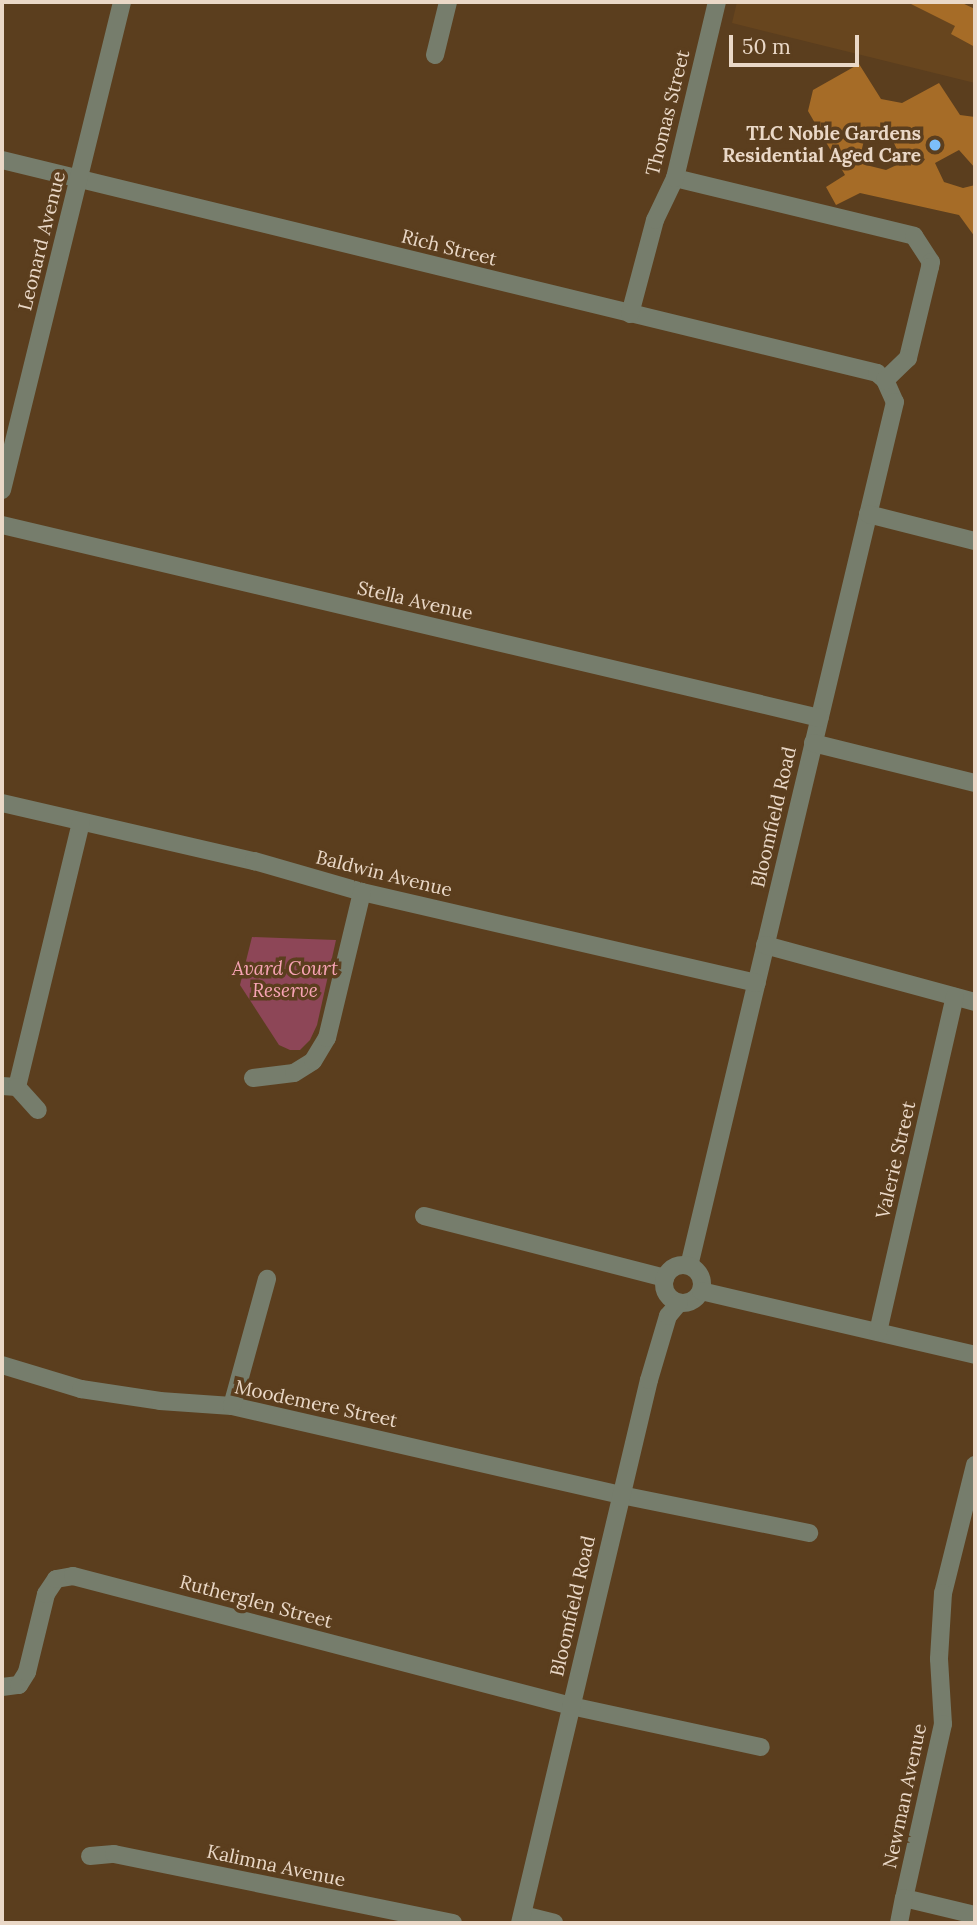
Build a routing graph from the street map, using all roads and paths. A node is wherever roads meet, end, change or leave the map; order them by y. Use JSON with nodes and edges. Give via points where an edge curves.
{"nodes":[{"id":1,"x":122,"y":2,"type":"edge"},
{"id":2,"x":448,"y":2,"type":"edge"},
{"id":3,"x":718,"y":2,"type":"edge"},
{"id":4,"x":435,"y":55,"type":"dead end"},
{"id":5,"x":2,"y":160,"type":"edge"},
{"id":6,"x":675,"y":178,"type":"junction"},
{"id":7,"x":79,"y":179,"type":"junction"},
{"id":8,"x":630,"y":314,"type":"junction"},
{"id":9,"x":885,"y":380,"type":"junction"},
{"id":10,"x":2,"y":490,"type":"edge"},
{"id":11,"x":868,"y":514,"type":"junction"},
{"id":12,"x":2,"y":525,"type":"edge"},
{"id":13,"x":975,"y":541,"type":"edge"},
{"id":14,"x":820,"y":718,"type":"junction"},
{"id":15,"x":814,"y":743,"type":"junction"},
{"id":16,"x":975,"y":783,"type":"edge"},
{"id":17,"x":2,"y":803,"type":"edge"},
{"id":18,"x":81,"y":824,"type":"junction"},
{"id":19,"x":362,"y":892,"type":"junction"},
{"id":20,"x":765,"y":945,"type":"junction"},
{"id":21,"x":757,"y":983,"type":"junction"},
{"id":22,"x":954,"y":997,"type":"junction"},
{"id":23,"x":975,"y":1002,"type":"edge"},
{"id":24,"x":253,"y":1078,"type":"dead end"},
{"id":25,"x":9,"y":1087,"type":"edge"},
{"id":26,"x":38,"y":1110,"type":"dead end"},
{"id":27,"x":424,"y":1216,"type":"dead end"},
{"id":28,"x":689,"y":1266,"type":"junction"},
{"id":29,"x":665,"y":1278,"type":"junction"},
{"id":30,"x":267,"y":1279,"type":"dead end"},
{"id":31,"x":701,"y":1291,"type":"junction"},
{"id":32,"x":679,"y":1303,"type":"junction"},
{"id":33,"x":878,"y":1332,"type":"junction"},
{"id":34,"x":975,"y":1355,"type":"edge"},
{"id":35,"x":2,"y":1365,"type":"edge"},
{"id":36,"x":232,"y":1406,"type":"junction"},
{"id":37,"x":975,"y":1465,"type":"edge"},
{"id":38,"x":621,"y":1495,"type":"junction"},
{"id":39,"x":809,"y":1533,"type":"dead end"},
{"id":40,"x":2,"y":1687,"type":"edge"},
{"id":41,"x":571,"y":1706,"type":"junction"},
{"id":42,"x":761,"y":1747,"type":"dead end"},
{"id":43,"x":90,"y":1856,"type":"dead end"},
{"id":44,"x":904,"y":1898,"type":"junction"},
{"id":45,"x":975,"y":1915,"type":"edge"},
{"id":46,"x":522,"y":1919,"type":"edge"},
{"id":47,"x":453,"y":1923,"type":"edge"},
{"id":48,"x":554,"y":1923,"type":"edge"},
{"id":49,"x":899,"y":1923,"type":"edge"}],
"edges":[{"from":1,"to":7,"type":"street","name":"Leonard Avenue"},
{"from":2,"to":4,"type":"street"},
{"from":3,"to":6,"type":"street","name":"Thomas Street"},
{"from":5,"to":7,"type":"street","name":"Rich Street"},
{"from":6,"to":8,"type":"street","name":"Thomas Street","via":[[655,220]]},
{"from":6,"to":9,"type":"street","via":[[914,236],[931,261],[930,267],[908,358]]},
{"from":7,"to":8,"type":"street","name":"Rich Street"},
{"from":7,"to":10,"type":"street","name":"Leonard Avenue"},
{"from":8,"to":9,"type":"street","name":"Rich Street","via":[[877,373]]},
{"from":9,"to":11,"type":"street","name":"Bloomfield Road","via":[[895,402]]},
{"from":11,"to":13,"type":"street"},
{"from":11,"to":14,"type":"street","name":"Bloomfield Road"},
{"from":12,"to":14,"type":"street","name":"Stella Avenue"},
{"from":14,"to":15,"type":"street","name":"Bloomfield Road"},
{"from":15,"to":16,"type":"street"},
{"from":15,"to":20,"type":"street","name":"Bloomfield Road"},
{"from":17,"to":18,"type":"street","name":"Baldwin Avenue"},
{"from":18,"to":19,"type":"street","name":"Baldwin Avenue","via":[[254,861]]},
{"from":18,"to":25,"type":"street"},
{"from":19,"to":21,"type":"street","name":"Baldwin Avenue"},
{"from":19,"to":24,"type":"street","via":[[327,1038],[313,1060],[294,1073]]},
{"from":20,"to":21,"type":"street","name":"Bloomfield Road"},
{"from":20,"to":22,"type":"street"},
{"from":21,"to":28,"type":"street","name":"Bloomfield Road"},
{"from":22,"to":23,"type":"street"},
{"from":22,"to":33,"type":"street","name":"Valerie Street"},
{"from":25,"to":26,"type":"street"},
{"from":27,"to":29,"type":"street"},
{"from":28,"to":29,"type":"street","via":[[677,1266]]},
{"from":28,"to":31,"type":"street","via":[[701,1279]]},
{"from":29,"to":32,"type":"street","via":[[668,1296]]},
{"from":30,"to":36,"type":"street"},
{"from":31,"to":32,"type":"street","via":[[690,1302]]},
{"from":31,"to":33,"type":"street"},
{"from":32,"to":38,"type":"street","name":"Bloomfield Road","via":[[668,1316]]},
{"from":33,"to":34,"type":"street"},
{"from":35,"to":36,"type":"street","name":"Moodemere Street","via":[[81,1389]]},
{"from":36,"to":38,"type":"street","name":"Moodemere Street"},
{"from":37,"to":44,"type":"street","name":"Newman Avenue","via":[[943,1593],[939,1659],[943,1724]]},
{"from":38,"to":39,"type":"street","name":"Moodemere Street"},
{"from":38,"to":41,"type":"street","name":"Bloomfield Road"},
{"from":40,"to":41,"type":"street","name":"Rutherglen Street","via":[[19,1685],[47,1594],[56,1579],[73,1576]]},
{"from":41,"to":42,"type":"street"},
{"from":41,"to":46,"type":"street","name":"Bloomfield Road"},
{"from":43,"to":47,"type":"street","name":"Kalimna Avenue","via":[[114,1854]]},
{"from":44,"to":45,"type":"street","name":"Newman Avenue"},
{"from":44,"to":49,"type":"street"},
{"from":46,"to":48,"type":"street"}]}
